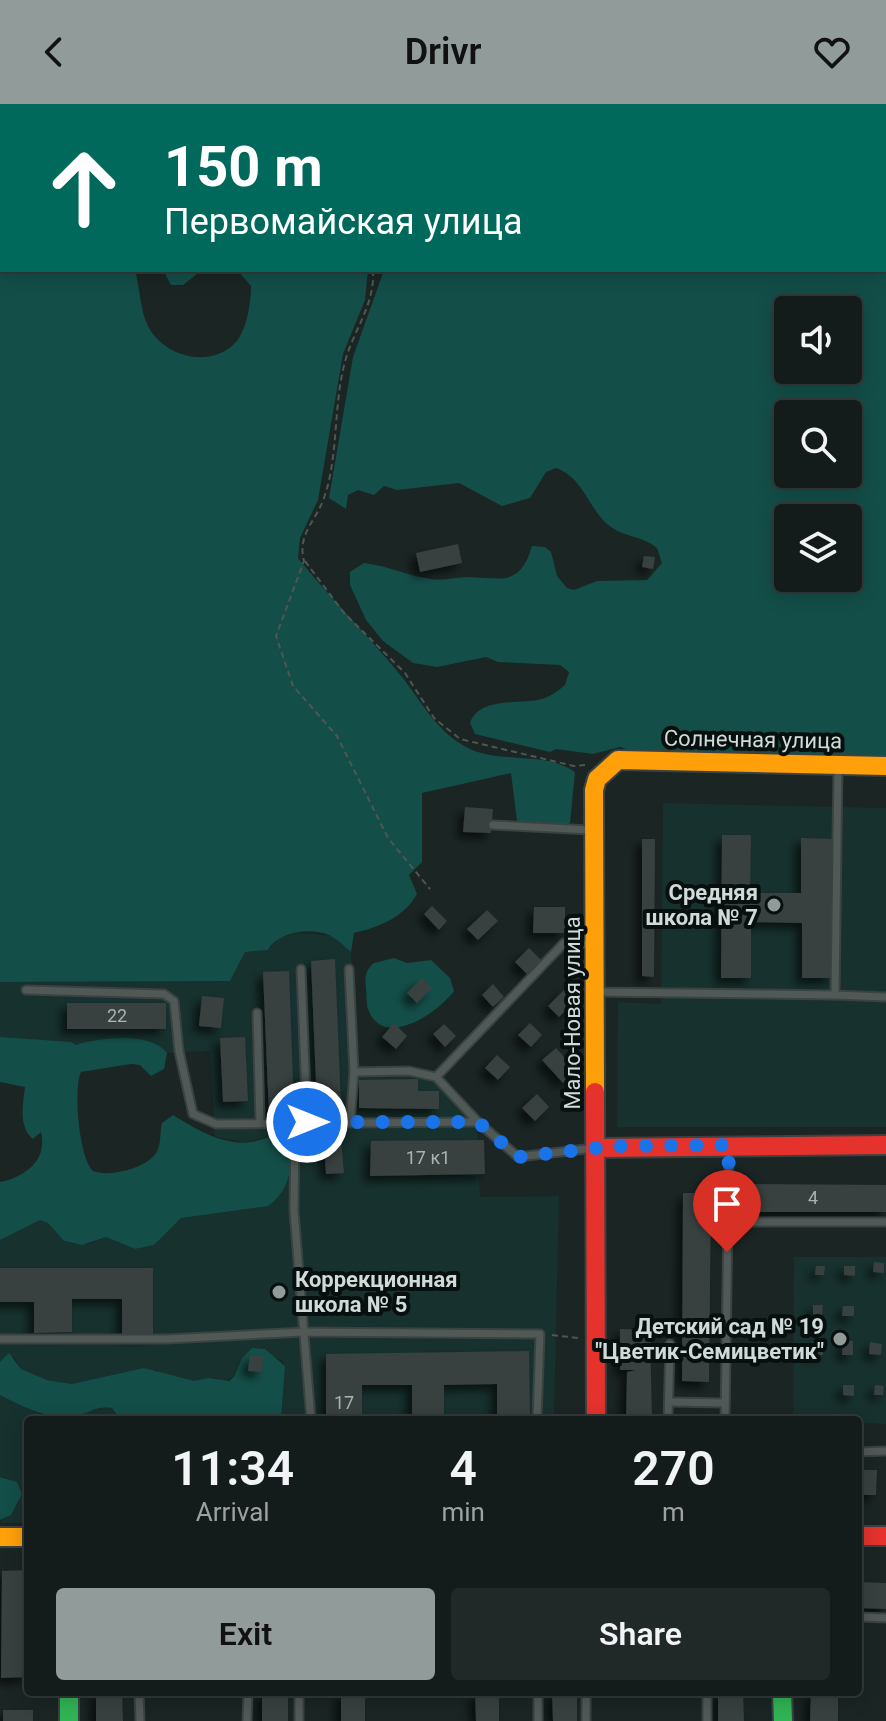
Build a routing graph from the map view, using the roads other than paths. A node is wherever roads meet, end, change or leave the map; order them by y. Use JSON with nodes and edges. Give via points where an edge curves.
{"nodes":[{"id":1,"x":618,"y":760,"type":"joint"},
{"id":2,"x":838,"y":765,"type":"junction"},
{"id":3,"x":886,"y":766,"type":"edge"},
{"id":4,"x":493,"y":825,"type":"dead end"},
{"id":5,"x":595,"y":831,"type":"junction"},
{"id":6,"x":596,"y":945,"type":"junction"},
{"id":7,"x":301,"y":969,"type":"dead end"},
{"id":8,"x":349,"y":969,"type":"dead end"},
{"id":9,"x":26,"y":990,"type":"dead end"},
{"id":10,"x":595,"y":992,"type":"junction"},
{"id":11,"x":835,"y":995,"type":"junction"},
{"id":12,"x":886,"y":997,"type":"edge"},
{"id":13,"x":257,"y":1013,"type":"dead end"},
{"id":14,"x":354,"y":1072,"type":"junction"},
{"id":15,"x":436,"y":1077,"type":"junction"},
{"id":16,"x":260,"y":1122,"type":"junction"},
{"id":17,"x":307,"y":1122,"type":"junction"},
{"id":18,"x":350,"y":1122,"type":"junction"},
{"id":19,"x":478,"y":1122,"type":"junction"},
{"id":20,"x":295,"y":1123,"type":"junction"},
{"id":21,"x":729,"y":1145,"type":"junction"},
{"id":22,"x":886,"y":1145,"type":"edge"},
{"id":23,"x":596,"y":1148,"type":"junction"},
{"id":24,"x":727,"y":1222,"type":"junction"},
{"id":25,"x":886,"y":1222,"type":"edge"},
{"id":26,"x":304,"y":1332,"type":"junction"},
{"id":27,"x":0,"y":1339,"type":"edge"},
{"id":28,"x":670,"y":1344,"type":"dead end"},
{"id":29,"x":670,"y":1402,"type":"junction"},
{"id":30,"x":724,"y":1403,"type":"junction"},
{"id":31,"x":311,"y":1416,"type":"edge"},
{"id":32,"x":537,"y":1416,"type":"edge"},
{"id":33,"x":596,"y":1416,"type":"edge"},
{"id":34,"x":668,"y":1416,"type":"edge"},
{"id":35,"x":725,"y":1416,"type":"edge"},
{"id":36,"x":886,"y":1451,"type":"edge"},
{"id":37,"x":862,"y":1452,"type":"edge"},
{"id":38,"x":862,"y":1536,"type":"edge"},
{"id":39,"x":886,"y":1536,"type":"edge"},
{"id":40,"x":0,"y":1537,"type":"edge"},
{"id":41,"x":24,"y":1537,"type":"edge"},
{"id":42,"x":862,"y":1617,"type":"edge"},
{"id":43,"x":886,"y":1618,"type":"edge"},
{"id":44,"x":69,"y":1696,"type":"edge"},
{"id":45,"x":139,"y":1696,"type":"edge"},
{"id":46,"x":248,"y":1696,"type":"edge"},
{"id":47,"x":299,"y":1696,"type":"edge"},
{"id":48,"x":538,"y":1696,"type":"edge"},
{"id":49,"x":586,"y":1696,"type":"edge"},
{"id":50,"x":707,"y":1696,"type":"edge"},
{"id":51,"x":782,"y":1696,"type":"edge"},
{"id":52,"x":69,"y":1721,"type":"edge"},
{"id":53,"x":140,"y":1721,"type":"edge"},
{"id":54,"x":247,"y":1721,"type":"edge"},
{"id":55,"x":299,"y":1721,"type":"edge"},
{"id":56,"x":538,"y":1721,"type":"edge"},
{"id":57,"x":586,"y":1721,"type":"edge"},
{"id":58,"x":707,"y":1721,"type":"edge"},
{"id":59,"x":783,"y":1721,"type":"edge"}],
"edges":[{"from":1,"to":2,"type":"street","name":"Солнечная улица"},
{"from":1,"to":5,"type":"street","name":"Мало-Новая улица","via":[[595,786]]},
{"from":2,"to":3,"type":"street","name":"Солнечная улица"},
{"from":2,"to":11,"type":"lane"},
{"from":4,"to":5,"type":"lane"},
{"from":5,"to":6,"type":"street","name":"Мало-Новая улица"},
{"from":6,"to":10,"type":"street","name":"Мало-Новая улица"},
{"from":6,"to":15,"type":"lane","via":[[564,943]]},
{"from":7,"to":17,"type":"lane"},
{"from":8,"to":14,"type":"lane"},
{"from":9,"to":16,"type":"lane","via":[[164,994],[174,1001],[193,1114],[216,1124]]},
{"from":10,"to":11,"type":"lane"},
{"from":10,"to":23,"type":"street","name":"Мало-Новая улица"},
{"from":11,"to":12,"type":"lane"},
{"from":13,"to":16,"type":"lane"},
{"from":14,"to":15,"type":"lane","via":[[409,1071]]},
{"from":14,"to":18,"type":"lane"},
{"from":15,"to":19,"type":"lane"},
{"from":16,"to":20,"type":"lane"},
{"from":17,"to":18,"type":"lane"},
{"from":17,"to":20,"type":"lane"},
{"from":18,"to":19,"type":"lane"},
{"from":19,"to":23,"type":"lane","via":[[518,1157]]},
{"from":20,"to":26,"type":"lane","via":[[294,1211]]},
{"from":21,"to":22,"type":"street"},
{"from":21,"to":23,"type":"street"},
{"from":21,"to":24,"type":"lane"},
{"from":23,"to":33,"type":"street","name":"Мало-Новая улица"},
{"from":24,"to":25,"type":"lane"},
{"from":24,"to":30,"type":"lane"},
{"from":26,"to":27,"type":"lane"},
{"from":26,"to":31,"type":"lane"},
{"from":26,"to":32,"type":"lane","via":[[540,1334]]},
{"from":28,"to":29,"type":"lane"},
{"from":29,"to":30,"type":"lane"},
{"from":29,"to":34,"type":"lane"},
{"from":30,"to":35,"type":"lane"},
{"from":36,"to":37,"type":"lane"},
{"from":38,"to":39,"type":"street"},
{"from":40,"to":41,"type":"street"},
{"from":42,"to":43,"type":"lane"},
{"from":44,"to":52,"type":"street"},
{"from":45,"to":53,"type":"lane"},
{"from":46,"to":54,"type":"lane"},
{"from":47,"to":55,"type":"lane"},
{"from":48,"to":56,"type":"lane"},
{"from":49,"to":57,"type":"lane"},
{"from":50,"to":58,"type":"lane"},
{"from":51,"to":59,"type":"street"}]}
